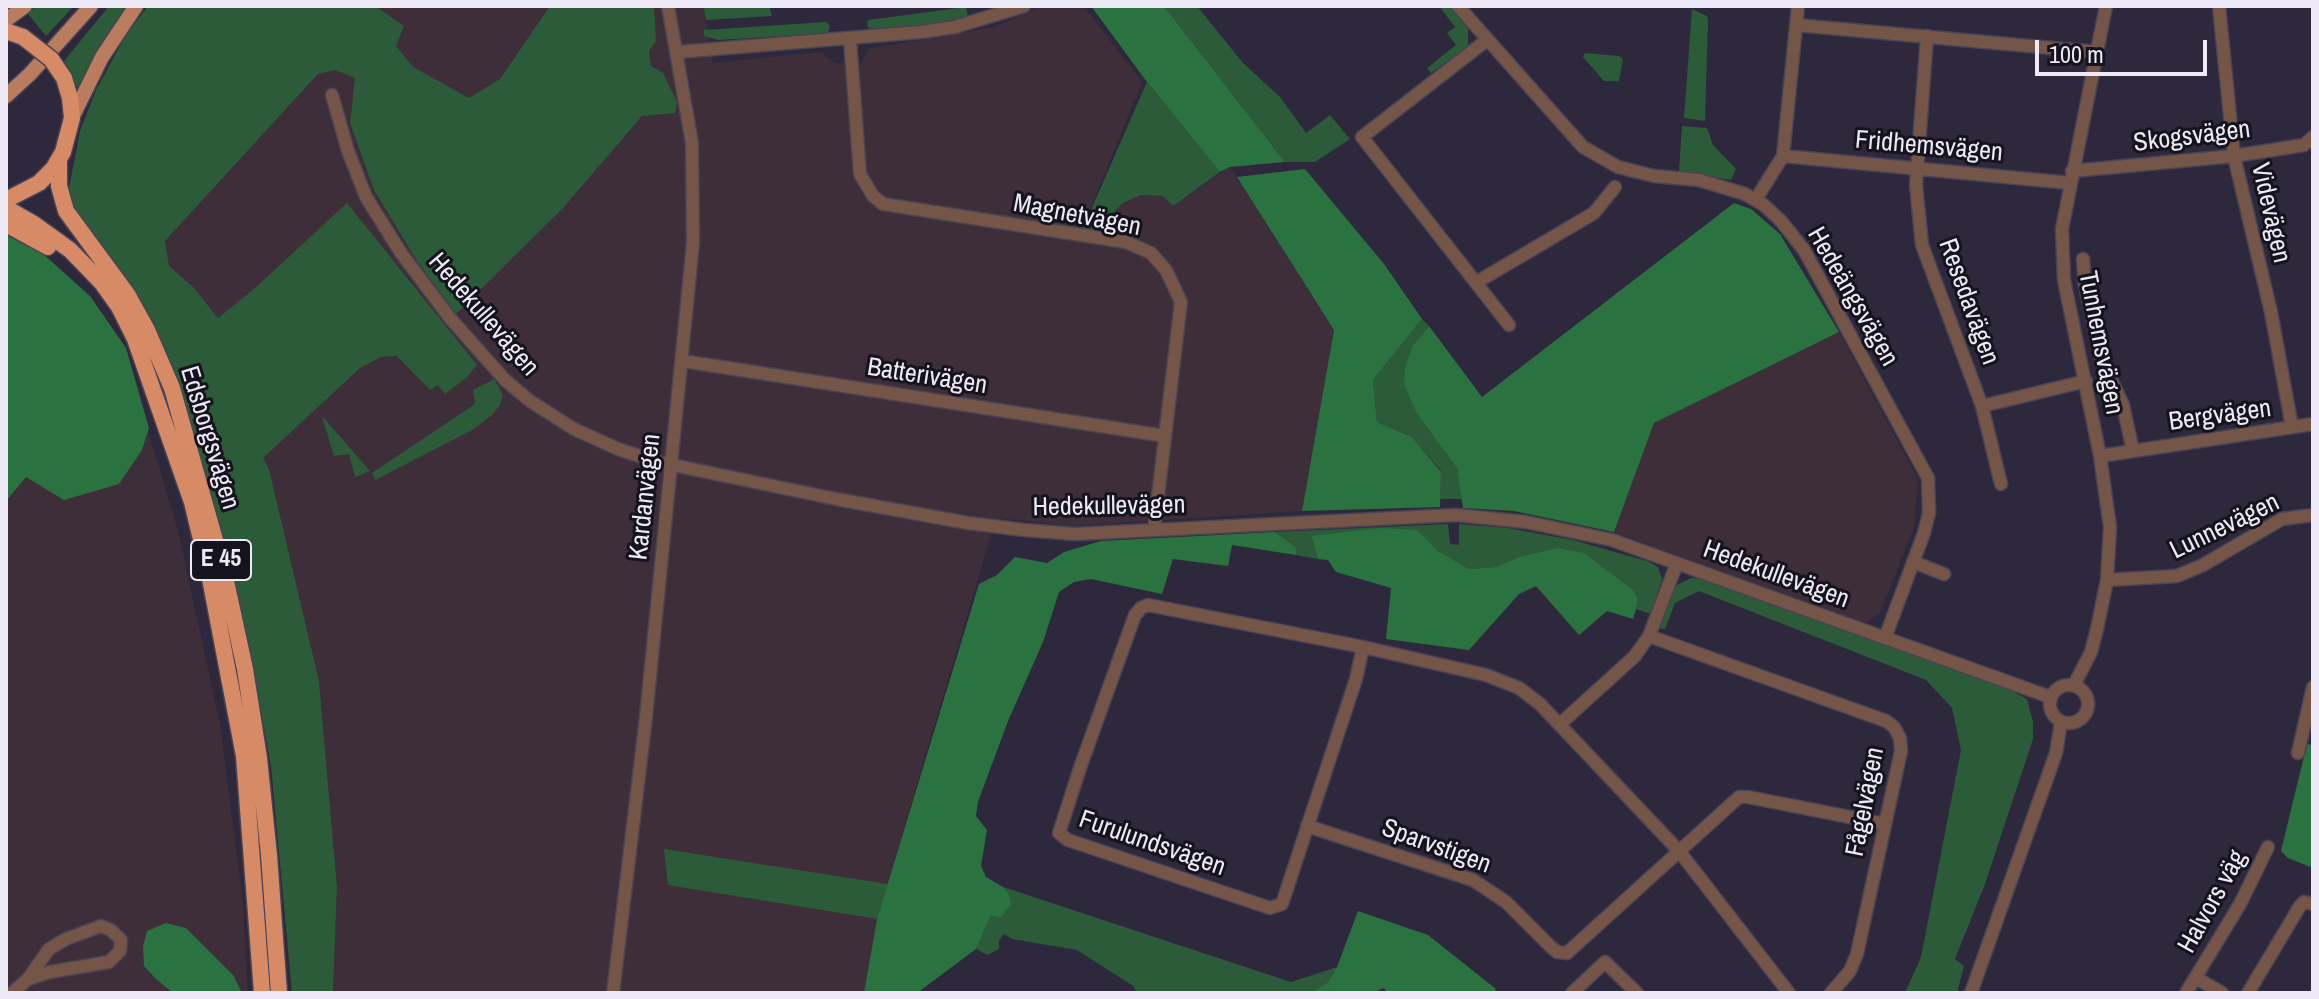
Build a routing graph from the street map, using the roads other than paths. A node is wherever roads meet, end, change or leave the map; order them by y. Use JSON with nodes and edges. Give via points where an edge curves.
{"nodes":[{"id":1,"x":25,"y":6,"type":"edge"},
{"id":2,"x":91,"y":6,"type":"edge"},
{"id":3,"x":136,"y":6,"type":"edge"},
{"id":4,"x":668,"y":6,"type":"edge"},
{"id":5,"x":1024,"y":6,"type":"edge"},
{"id":6,"x":1458,"y":6,"type":"edge"},
{"id":7,"x":1798,"y":6,"type":"edge"},
{"id":8,"x":2106,"y":6,"type":"edge"},
{"id":9,"x":2219,"y":6,"type":"edge"},
{"id":10,"x":6,"y":20,"type":"edge"},
{"id":11,"x":1796,"y":25,"type":"junction"},
{"id":12,"x":6,"y":31,"type":"edge"},
{"id":13,"x":1927,"y":36,"type":"junction"},
{"id":14,"x":850,"y":39,"type":"junction"},
{"id":15,"x":1487,"y":40,"type":"junction"},
{"id":16,"x":678,"y":52,"type":"junction"},
{"id":17,"x":2096,"y":52,"type":"junction"},
{"id":18,"x":332,"y":95,"type":"dead end"},
{"id":19,"x":6,"y":96,"type":"edge"},
{"id":20,"x":72,"y":118,"type":"junction"},
{"id":21,"x":2313,"y":137,"type":"edge"},
{"id":22,"x":1783,"y":156,"type":"junction"},
{"id":23,"x":2234,"y":156,"type":"junction"},
{"id":24,"x":59,"y":160,"type":"junction"},
{"id":25,"x":1917,"y":168,"type":"junction"},
{"id":26,"x":2071,"y":177,"type":"junction"},
{"id":27,"x":1615,"y":187,"type":"dead end"},
{"id":28,"x":1756,"y":199,"type":"junction"},
{"id":29,"x":6,"y":200,"type":"edge"},
{"id":30,"x":6,"y":208,"type":"edge"},
{"id":31,"x":6,"y":224,"type":"edge"},
{"id":32,"x":2083,"y":259,"type":"dead end"},
{"id":33,"x":1477,"y":282,"type":"junction"},
{"id":34,"x":1509,"y":325,"type":"dead end"},
{"id":35,"x":683,"y":361,"type":"junction"},
{"id":36,"x":149,"y":380,"type":"junction"},
{"id":37,"x":2086,"y":381,"type":"junction"},
{"id":38,"x":1982,"y":406,"type":"junction"},
{"id":39,"x":2313,"y":424,"type":"edge"},
{"id":40,"x":2292,"y":427,"type":"junction"},
{"id":41,"x":1165,"y":436,"type":"junction"},
{"id":42,"x":2133,"y":451,"type":"junction"},
{"id":43,"x":2100,"y":456,"type":"junction"},
{"id":44,"x":670,"y":465,"type":"junction"},
{"id":45,"x":2001,"y":484,"type":"dead end"},
{"id":46,"x":2313,"y":515,"type":"edge"},
{"id":47,"x":1154,"y":530,"type":"junction"},
{"id":48,"x":1913,"y":562,"type":"junction"},
{"id":49,"x":1677,"y":563,"type":"junction"},
{"id":50,"x":1944,"y":574,"type":"dead end"},
{"id":51,"x":2107,"y":580,"type":"junction"},
{"id":52,"x":1649,"y":636,"type":"junction"},
{"id":53,"x":1885,"y":638,"type":"junction"},
{"id":54,"x":1363,"y":647,"type":"junction"},
{"id":55,"x":2074,"y":685,"type":"junction"},
{"id":56,"x":2313,"y":687,"type":"edge"},
{"id":57,"x":2050,"y":697,"type":"junction"},
{"id":58,"x":2061,"y":722,"type":"junction"},
{"id":59,"x":1560,"y":724,"type":"junction"},
{"id":60,"x":2298,"y":753,"type":"dead end"},
{"id":61,"x":1885,"y":824,"type":"junction"},
{"id":62,"x":1307,"y":826,"type":"junction"},
{"id":63,"x":2268,"y":847,"type":"dead end"},
{"id":64,"x":1679,"y":851,"type":"junction"},
{"id":65,"x":2313,"y":904,"type":"edge"},
{"id":66,"x":2196,"y":978,"type":"junction"},
{"id":67,"x":28,"y":979,"type":"junction"},
{"id":68,"x":12,"y":993,"type":"edge"},
{"id":69,"x":262,"y":993,"type":"edge"},
{"id":70,"x":279,"y":993,"type":"edge"},
{"id":71,"x":613,"y":993,"type":"edge"},
{"id":72,"x":1572,"y":993,"type":"edge"},
{"id":73,"x":1637,"y":993,"type":"edge"},
{"id":74,"x":1789,"y":993,"type":"edge"},
{"id":75,"x":1831,"y":993,"type":"edge"},
{"id":76,"x":1971,"y":993,"type":"edge"},
{"id":77,"x":2186,"y":993,"type":"edge"},
{"id":78,"x":2222,"y":993,"type":"edge"},
{"id":79,"x":2248,"y":993,"type":"edge"}],
"edges":[{"from":1,"to":10,"type":"main road"},
{"from":2,"to":19,"type":"main road"},
{"from":3,"to":20,"type":"main road","via":[[102,57]]},
{"from":4,"to":16,"type":"street","name":"Kardanvägen"},
{"from":5,"to":14,"type":"street","via":[[955,27]]},
{"from":6,"to":15,"type":"street","name":"Hedeängsvägen"},
{"from":7,"to":11,"type":"street"},
{"from":8,"to":17,"type":"street","name":"Tunhemsvägen"},
{"from":9,"to":23,"type":"street","name":"Videvägen"},
{"from":11,"to":13,"type":"street"},
{"from":11,"to":22,"type":"street"},
{"from":12,"to":20,"type":"highway","number":"E 45","bridge":true,"via":[[51,59],[64,78]]},
{"from":13,"to":17,"type":"street"},
{"from":13,"to":25,"type":"street","name":"Resedavägen"},
{"from":14,"to":16,"type":"street"},
{"from":14,"to":41,"type":"street","name":"Magnetvägen","via":[[860,174],[883,204],[1126,242],[1151,253],[1166,270],[1181,302]]},
{"from":15,"to":28,"type":"street","name":"Hedeängsvägen","via":[[1569,133],[1601,158],[1618,167],[1699,180]]},
{"from":15,"to":33,"type":"street","via":[[1362,137]]},
{"from":16,"to":35,"type":"street","name":"Kardanvägen","via":[[695,190]]},
{"from":17,"to":26,"type":"street","name":"Tunhemsvägen"},
{"from":18,"to":44,"type":"street","name":"Hedekullevägen","via":[[366,197],[401,253],[497,371],[530,401],[574,429]]},
{"from":20,"to":24,"type":"highway","number":"E 45"},
{"from":21,"to":23,"type":"street","name":"Skogsvägen","via":[[2304,145]]},
{"from":22,"to":25,"type":"street","name":"Fridhemsvägen"},
{"from":22,"to":28,"type":"street"},
{"from":23,"to":26,"type":"street","name":"Skogsvägen"},
{"from":23,"to":40,"type":"street","name":"Videvägen"},
{"from":24,"to":29,"type":"highway","number":"E 45","via":[[39,183]]},
{"from":24,"to":70,"type":"highway","name":"Edsborgsvägen","number":"E 45","via":[[66,211],[127,294],[172,388],[224,572],[259,758]]},
{"from":25,"to":26,"type":"street","name":"Fridhemsvägen"},
{"from":25,"to":38,"type":"street","name":"Resedavägen","via":[[1922,245]]},
{"from":26,"to":37,"type":"street","name":"Tunhemsvägen","via":[[2061,251]]},
{"from":27,"to":33,"type":"street","via":[[1594,213]]},
{"from":28,"to":48,"type":"street","name":"Hedeängsvägen","via":[[1804,250],[1924,468],[1929,513]]},
{"from":30,"to":36,"type":"highway","name":"Edsborgsvägen","number":"E 45","via":[[70,250],[102,283],[135,339]]},
{"from":31,"to":36,"type":"highway","number":"E 45","via":[[35,237],[96,290]]},
{"from":32,"to":42,"type":"street","via":[[2102,360],[2123,405]]},
{"from":33,"to":34,"type":"street"},
{"from":35,"to":41,"type":"street","name":"Batterivägen"},
{"from":35,"to":44,"type":"street","name":"Kardanvägen"},
{"from":36,"to":69,"type":"highway","name":"Edsborgsvägen","number":"E 45","via":[[192,502],[229,673],[244,756]]},
{"from":37,"to":38,"type":"street"},
{"from":37,"to":43,"type":"street","name":"Tunhemsvägen"},
{"from":38,"to":45,"type":"street","name":"Resedavägen"},
{"from":39,"to":40,"type":"street","name":"Bergvägen"},
{"from":40,"to":42,"type":"street","name":"Bergvägen"},
{"from":41,"to":47,"type":"street","name":"Magnetvägen"},
{"from":42,"to":43,"type":"street","name":"Bergvägen"},
{"from":43,"to":51,"type":"street","name":"Tunhemsvägen","via":[[2110,527]]},
{"from":44,"to":47,"type":"street","name":"Hedekullevägen","via":[[968,523],[1075,534]]},
{"from":44,"to":71,"type":"street","name":"Kardanvägen"},
{"from":46,"to":51,"type":"street","name":"Lunnevägen","via":[[2282,519],[2177,576]]},
{"from":47,"to":49,"type":"street","name":"Hedekullevägen","via":[[1456,515],[1567,529]]},
{"from":48,"to":50,"type":"street"},
{"from":48,"to":53,"type":"street","name":"Hedeängsvägen"},
{"from":49,"to":52,"type":"street"},
{"from":49,"to":53,"type":"street","name":"Hedekullevägen"},
{"from":51,"to":55,"type":"street","name":"Tunhemsvägen","via":[[2091,652]]},
{"from":52,"to":59,"type":"street","via":[[1635,656]]},
{"from":52,"to":61,"type":"street","name":"Fågelvägen","via":[[1894,727],[1901,751]]},
{"from":53,"to":57,"type":"street","name":"Hedekullevägen"},
{"from":54,"to":59,"type":"street","name":"Furulundsvägen","via":[[1486,675],[1519,688]]},
{"from":54,"to":62,"type":"street","name":"Furulundsvägen"},
{"from":54,"to":62,"type":"street","name":"Furulundsvägen","via":[[1148,605],[1141,608],[1059,830],[1068,840],[1270,908],[1282,904]]},
{"from":55,"to":57,"type":"street","via":[[2060,687]]},
{"from":55,"to":58,"type":"street","via":[[2086,695],[2087,709],[2077,721]]},
{"from":56,"to":60,"type":"street"},
{"from":57,"to":58,"type":"street","via":[[2051,712]]},
{"from":58,"to":76,"type":"street","via":[[2056,753]]},
{"from":59,"to":64,"type":"street","name":"Furulundsvägen"},
{"from":61,"to":64,"type":"street","via":[[1739,797]]},
{"from":61,"to":75,"type":"street","name":"Fågelvägen","via":[[1857,954]]},
{"from":62,"to":64,"type":"street","name":"Sparvstigen","via":[[1473,880],[1506,902],[1557,952],[1567,953]]},
{"from":63,"to":66,"type":"street","name":"Halvors väg"},
{"from":64,"to":74,"type":"street","name":"Furulundsvägen"},
{"from":65,"to":79,"type":"street","via":[[2300,906]]},
{"from":66,"to":77,"type":"street","name":"Halvors väg"},
{"from":66,"to":78,"type":"street","name":"Halvors väg"},
{"from":67,"to":67,"type":"street","via":[[109,962],[120,951],[121,940],[101,926],[85,930],[49,949]]},
{"from":67,"to":68,"type":"street"},
{"from":72,"to":73,"type":"street","via":[[1605,962]]}]}
